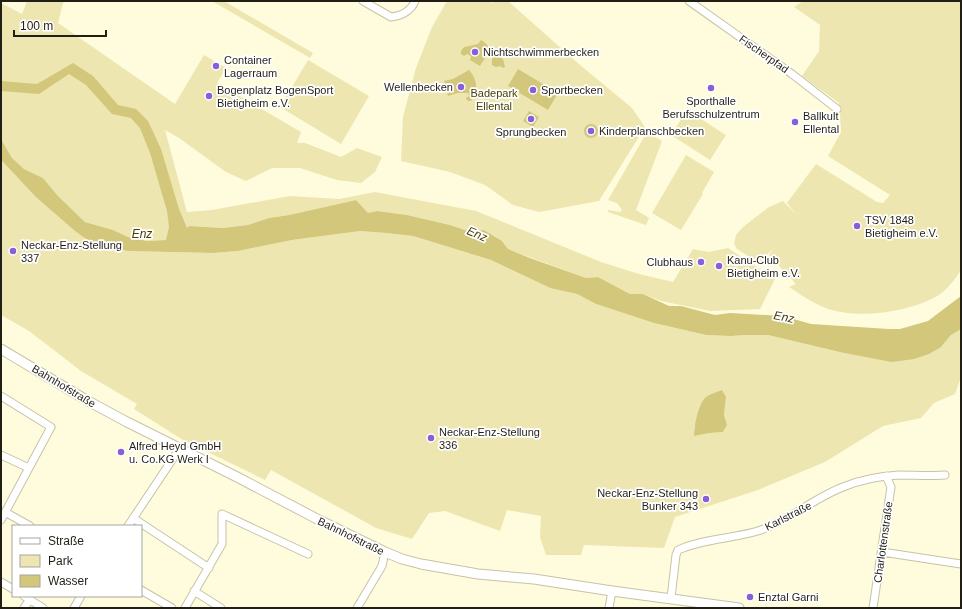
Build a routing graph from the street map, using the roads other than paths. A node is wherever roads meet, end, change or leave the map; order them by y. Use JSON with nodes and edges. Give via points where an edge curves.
{"nodes":[{"id":1,"x":363,"y":1,"type":"edge"},
{"id":2,"x":415,"y":1,"type":"edge"},
{"id":3,"x":689,"y":1,"type":"edge"},
{"id":4,"x":837,"y":109,"type":"dead end"},
{"id":5,"x":1,"y":349,"type":"edge"},
{"id":6,"x":1,"y":396,"type":"edge"},
{"id":7,"x":180,"y":448,"type":"junction"},
{"id":8,"x":1,"y":454,"type":"edge"},
{"id":9,"x":29,"y":468,"type":"junction"},
{"id":10,"x":945,"y":475,"type":"dead end"},
{"id":11,"x":886,"y":476,"type":"junction"},
{"id":12,"x":5,"y":512,"type":"junction"},
{"id":13,"x":133,"y":518,"type":"junction"},
{"id":14,"x":1,"y":520,"type":"edge"},
{"id":15,"x":28,"y":525,"type":"edge"},
{"id":16,"x":129,"y":525,"type":"edge"},
{"id":17,"x":385,"y":552,"type":"junction"},
{"id":18,"x":882,"y":552,"type":"junction"},
{"id":19,"x":308,"y":554,"type":"dead end"},
{"id":20,"x":961,"y":564,"type":"edge"},
{"id":21,"x":209,"y":568,"type":"junction"},
{"id":22,"x":1,"y":582,"type":"edge"},
{"id":23,"x":12,"y":588,"type":"edge"},
{"id":24,"x":142,"y":591,"type":"edge"},
{"id":25,"x":194,"y":591,"type":"junction"},
{"id":26,"x":612,"y":591,"type":"junction"},
{"id":27,"x":80,"y":597,"type":"edge"},
{"id":28,"x":27,"y":598,"type":"edge"},
{"id":29,"x":671,"y":598,"type":"junction"},
{"id":30,"x":25,"y":608,"type":"edge"},
{"id":31,"x":43,"y":608,"type":"edge"},
{"id":32,"x":74,"y":608,"type":"edge"},
{"id":33,"x":172,"y":608,"type":"edge"},
{"id":34,"x":185,"y":608,"type":"edge"},
{"id":35,"x":221,"y":608,"type":"edge"},
{"id":36,"x":357,"y":608,"type":"edge"},
{"id":37,"x":609,"y":608,"type":"edge"},
{"id":38,"x":739,"y":608,"type":"edge"},
{"id":39,"x":873,"y":608,"type":"edge"}],
"edges":[{"from":1,"to":2,"type":"street","via":[[391,17],[402,15]]},
{"from":3,"to":4,"type":"street","name":"Fischerpfad"},
{"from":5,"to":7,"type":"street","name":"Bahnhofstraße","via":[[88,401]]},
{"from":6,"to":9,"type":"street","via":[[51,427]]},
{"from":7,"to":13,"type":"street"},
{"from":7,"to":17,"type":"street","name":"Bahnhofstraße"},
{"from":8,"to":9,"type":"street"},
{"from":9,"to":12,"type":"street"},
{"from":10,"to":11,"type":"street","name":"Karlstraße"},
{"from":11,"to":18,"type":"street","name":"Charlottenstraße","via":[[890,487]]},
{"from":11,"to":29,"type":"street","name":"Karlstraße","via":[[842,487],[771,526],[708,540],[678,550]]},
{"from":12,"to":14,"type":"street"},
{"from":12,"to":15,"type":"street"},
{"from":13,"to":16,"type":"street"},
{"from":13,"to":21,"type":"street"},
{"from":17,"to":26,"type":"street","name":"Bahnhofstraße","via":[[421,564],[478,574],[534,579]]},
{"from":17,"to":36,"type":"street","via":[[382,566]]},
{"from":18,"to":20,"type":"street"},
{"from":18,"to":39,"type":"street","name":"Charlottenstraße"},
{"from":19,"to":21,"type":"street","via":[[222,514],[222,544]]},
{"from":21,"to":25,"type":"street"},
{"from":22,"to":23,"type":"street"},
{"from":24,"to":33,"type":"street"},
{"from":25,"to":34,"type":"street"},
{"from":25,"to":35,"type":"street"},
{"from":26,"to":29,"type":"street","name":"Bahnhofstraße"},
{"from":26,"to":37,"type":"street"},
{"from":27,"to":32,"type":"street"},
{"from":28,"to":30,"type":"street"},
{"from":28,"to":31,"type":"street"},
{"from":29,"to":38,"type":"street","name":"Bahnhofstraße"}]}
